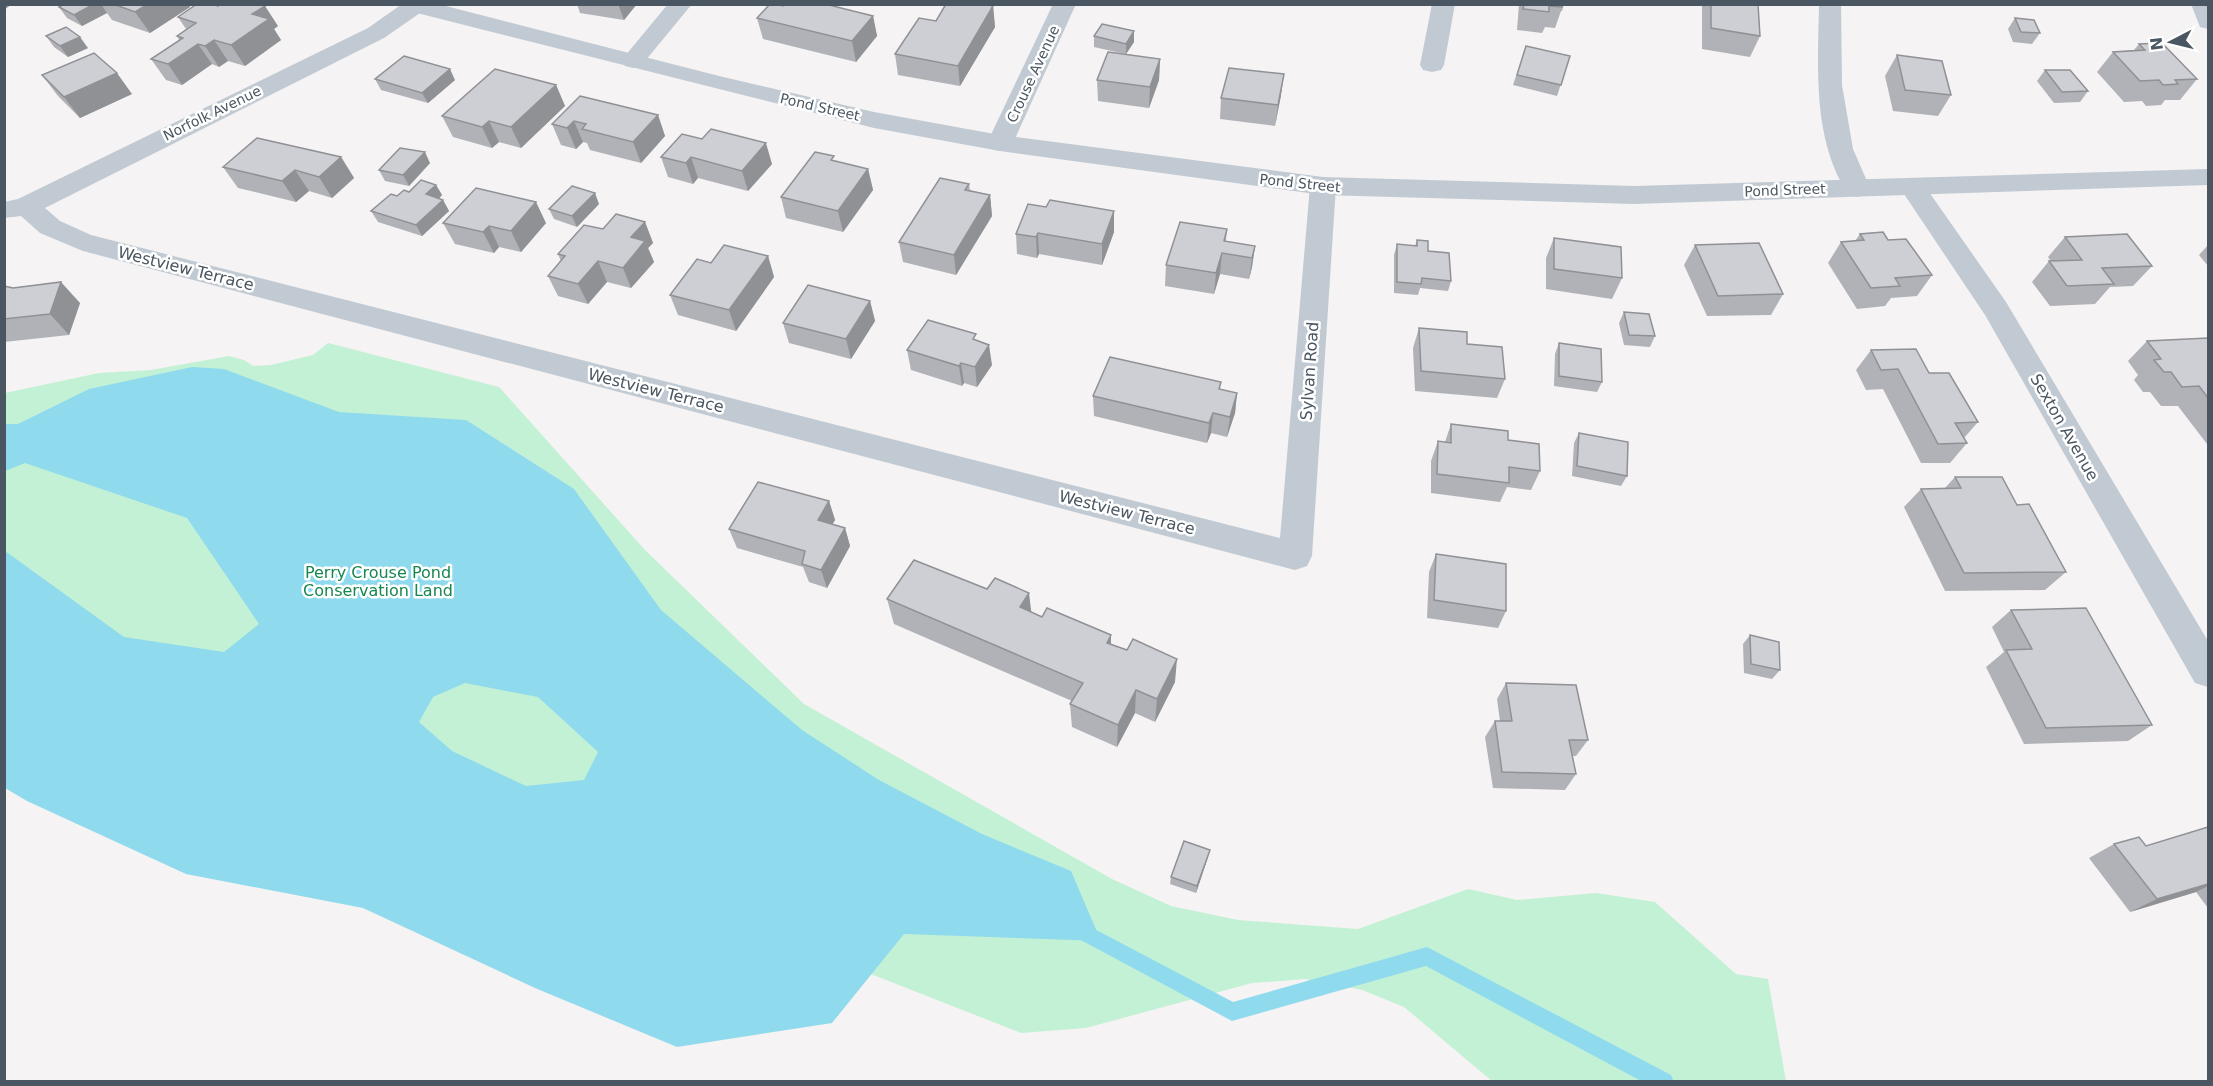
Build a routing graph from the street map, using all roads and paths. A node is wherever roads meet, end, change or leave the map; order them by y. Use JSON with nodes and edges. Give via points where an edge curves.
{"nodes":[{"id":1,"x":681,"y":4,"type":"edge"},
{"id":2,"x":1065,"y":4,"type":"edge"},
{"id":3,"x":1444,"y":4,"type":"edge"},
{"id":4,"x":1830,"y":4,"type":"edge"},
{"id":5,"x":2202,"y":4,"type":"edge"},
{"id":6,"x":412,"y":5,"type":"edge"},
{"id":7,"x":2208,"y":22,"type":"edge"},
{"id":8,"x":633,"y":61,"type":"junction"},
{"id":9,"x":1432,"y":65,"type":"dead end"},
{"id":10,"x":1000,"y":143,"type":"junction"},
{"id":11,"x":2208,"y":177,"type":"edge"},
{"id":12,"x":1323,"y":186,"type":"junction"},
{"id":13,"x":1857,"y":188,"type":"junction"},
{"id":14,"x":1913,"y":188,"type":"junction"},
{"id":15,"x":16,"y":209,"type":"edge"},
{"id":16,"x":1295,"y":556,"type":"joint"},
{"id":17,"x":2208,"y":672,"type":"edge"}],
"edges":[{"from":1,"to":8,"type":"street"},
{"from":2,"to":10,"type":"street","name":"Crouse Avenue"},
{"from":3,"to":9,"type":"street"},
{"from":4,"to":13,"type":"street","via":[[1830,85],[1840,149]]},
{"from":5,"to":7,"type":"street"},
{"from":6,"to":8,"type":"street","name":"Pond Street"},
{"from":6,"to":15,"type":"street","name":"Norfolk Avenue","via":[[376,33]]},
{"from":8,"to":10,"type":"street","name":"Pond Street","via":[[874,120]]},
{"from":10,"to":12,"type":"street","name":"Pond Street"},
{"from":11,"to":14,"type":"street","name":"Pond Street"},
{"from":12,"to":13,"type":"street","name":"Pond Street","via":[[1634,195]]},
{"from":12,"to":16,"type":"street","name":"Sylvan Road"},
{"from":13,"to":14,"type":"street","name":"Pond Street"},
{"from":14,"to":17,"type":"street","name":"Sexton Avenue","via":[[1996,309]]},
{"from":15,"to":16,"type":"street","name":"Westview Terrace","via":[[83,242]]}]}
